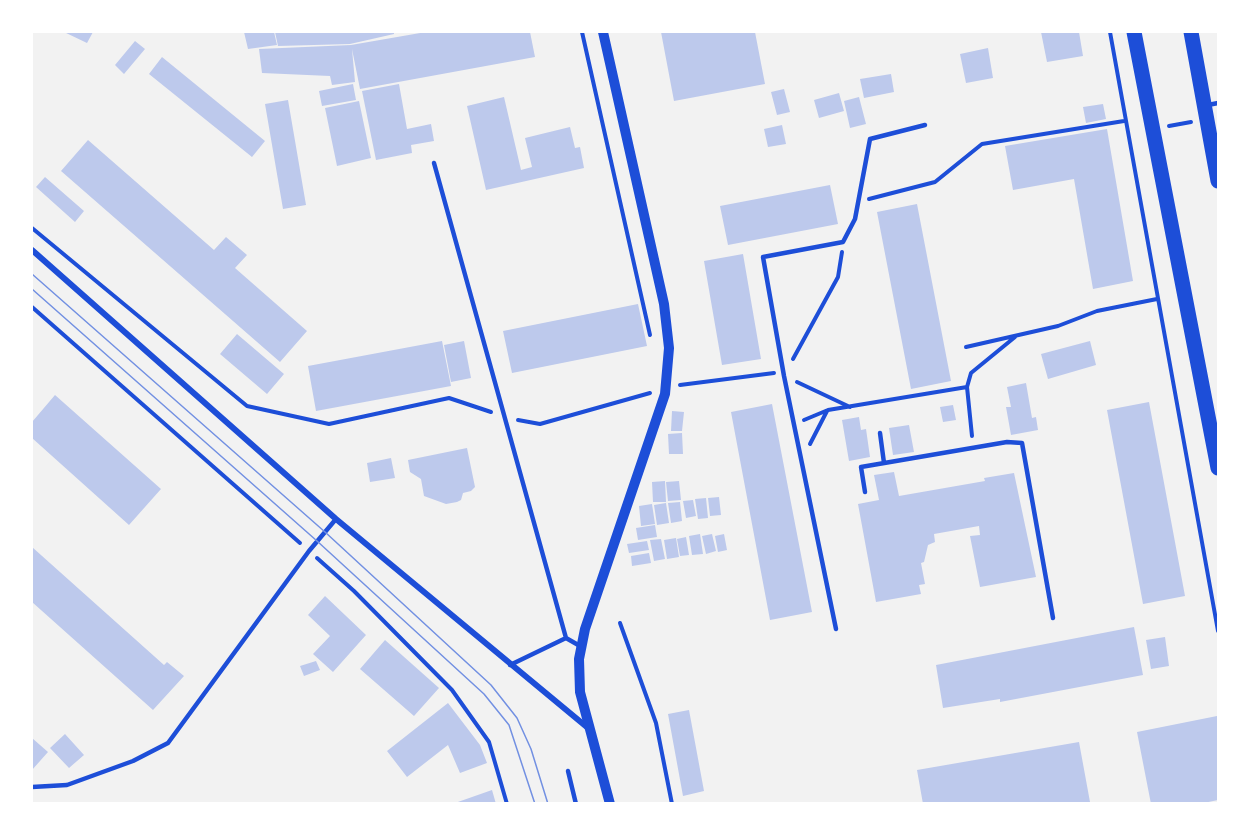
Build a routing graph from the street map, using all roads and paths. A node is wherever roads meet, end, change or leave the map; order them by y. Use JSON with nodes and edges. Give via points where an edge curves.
{"nodes":[{"id":1,"x":582,"y":32,"type":"edge"},
{"id":2,"x":603,"y":32,"type":"edge"},
{"id":3,"x":1110,"y":32,"type":"edge"},
{"id":4,"x":1134,"y":32,"type":"edge"},
{"id":5,"x":1191,"y":32,"type":"edge"},
{"id":6,"x":1210,"y":109,"type":"edge"},
{"id":7,"x":1124,"y":121,"type":"junction"},
{"id":8,"x":925,"y":125,"type":"dead end"},
{"id":9,"x":1152,"y":130,"type":"junction"},
{"id":10,"x":1129,"y":134,"type":"junction"},
{"id":11,"x":434,"y":163,"type":"dead end"},
{"id":12,"x":1218,"y":181,"type":"edge"},
{"id":13,"x":859,"y":201,"type":"junction"},
{"id":14,"x":32,"y":228,"type":"edge"},
{"id":15,"x":843,"y":242,"type":"junction"},
{"id":16,"x":32,"y":249,"type":"edge"},
{"id":17,"x":1157,"y":299,"type":"junction"},
{"id":18,"x":32,"y":307,"type":"edge"},
{"id":19,"x":1018,"y":335,"type":"junction"},
{"id":20,"x":651,"y":337,"type":"dead end"},
{"id":21,"x":966,"y":347,"type":"dead end"},
{"id":22,"x":784,"y":376,"type":"junction"},
{"id":23,"x":665,"y":387,"type":"junction"},
{"id":24,"x":967,"y":387,"type":"junction"},
{"id":25,"x":850,"y":407,"type":"junction"},
{"id":26,"x":828,"y":410,"type":"junction"},
{"id":27,"x":507,"y":417,"type":"junction"},
{"id":28,"x":795,"y":423,"type":"junction"},
{"id":29,"x":880,"y":433,"type":"dead end"},
{"id":30,"x":970,"y":442,"type":"dead end"},
{"id":31,"x":802,"y":458,"type":"junction"},
{"id":32,"x":884,"y":463,"type":"junction"},
{"id":33,"x":1218,"y":468,"type":"edge"},
{"id":34,"x":865,"y":492,"type":"dead end"},
{"id":35,"x":336,"y":519,"type":"junction"},
{"id":36,"x":309,"y":551,"type":"junction"},
{"id":37,"x":1053,"y":618,"type":"dead end"},
{"id":38,"x":620,"y":623,"type":"dead end"},
{"id":39,"x":836,"y":629,"type":"dead end"},
{"id":40,"x":1218,"y":631,"type":"edge"},
{"id":41,"x":566,"y":638,"type":"junction"},
{"id":42,"x":582,"y":647,"type":"junction"},
{"id":43,"x":510,"y":665,"type":"junction"},
{"id":44,"x":589,"y":729,"type":"junction"},
{"id":45,"x":568,"y":771,"type":"dead end"},
{"id":46,"x":32,"y":787,"type":"edge"},
{"id":47,"x":507,"y":804,"type":"edge"},
{"id":48,"x":576,"y":804,"type":"edge"},
{"id":49,"x":610,"y":804,"type":"edge"},
{"id":50,"x":672,"y":804,"type":"edge"}],
"edges":[{"from":1,"to":20,"type":"path"},
{"from":2,"to":23,"type":"street","via":[[664,304],[669,348]]},
{"from":3,"to":7,"type":"path"},
{"from":4,"to":9,"type":"main road"},
{"from":5,"to":6,"type":"main road"},
{"from":6,"to":9,"type":"path"},
{"from":6,"to":12,"type":"main road"},
{"from":7,"to":10,"type":"path"},
{"from":7,"to":13,"type":"path","via":[[982,144],[935,182]]},
{"from":8,"to":13,"type":"lane","via":[[870,139]]},
{"from":9,"to":10,"type":"path"},
{"from":9,"to":33,"type":"main road"},
{"from":10,"to":17,"type":"path"},
{"from":11,"to":27,"type":"lane"},
{"from":13,"to":15,"type":"lane"},
{"from":14,"to":27,"type":"path","via":[[247,406],[329,424],[449,398]]},
{"from":15,"to":22,"type":"path","via":[[838,277]]},
{"from":15,"to":22,"type":"lane","via":[[763,258]]},
{"from":16,"to":35,"type":"street"},
{"from":17,"to":19,"type":"path","via":[[1097,311],[1058,326]]},
{"from":17,"to":40,"type":"path"},
{"from":18,"to":36,"type":"path"},
{"from":19,"to":21,"type":"path"},
{"from":19,"to":24,"type":"path","via":[[971,373]]},
{"from":22,"to":23,"type":"path","via":[[776,372]]},
{"from":22,"to":25,"type":"path"},
{"from":22,"to":28,"type":"lane"},
{"from":23,"to":27,"type":"path","via":[[540,424]]},
{"from":23,"to":42,"type":"street"},
{"from":24,"to":25,"type":"path"},
{"from":24,"to":30,"type":"path","via":[[973,427]]},
{"from":25,"to":26,"type":"path"},
{"from":26,"to":28,"type":"path"},
{"from":26,"to":31,"type":"path"},
{"from":27,"to":41,"type":"lane"},
{"from":28,"to":31,"type":"lane"},
{"from":29,"to":32,"type":"lane"},
{"from":31,"to":39,"type":"lane"},
{"from":32,"to":34,"type":"lane","via":[[861,467]]},
{"from":32,"to":37,"type":"lane","via":[[1022,442]]},
{"from":35,"to":36,"type":"lane"},
{"from":35,"to":43,"type":"street"},
{"from":36,"to":46,"type":"lane","via":[[168,743],[133,761],[67,785]]},
{"from":36,"to":47,"type":"path","via":[[452,690],[489,742]]},
{"from":38,"to":50,"type":"path","via":[[656,723]]},
{"from":41,"to":42,"type":"lane"},
{"from":41,"to":43,"type":"lane"},
{"from":42,"to":44,"type":"street","via":[[580,692]]},
{"from":43,"to":44,"type":"street"},
{"from":44,"to":49,"type":"street"},
{"from":45,"to":48,"type":"lane"}]}
